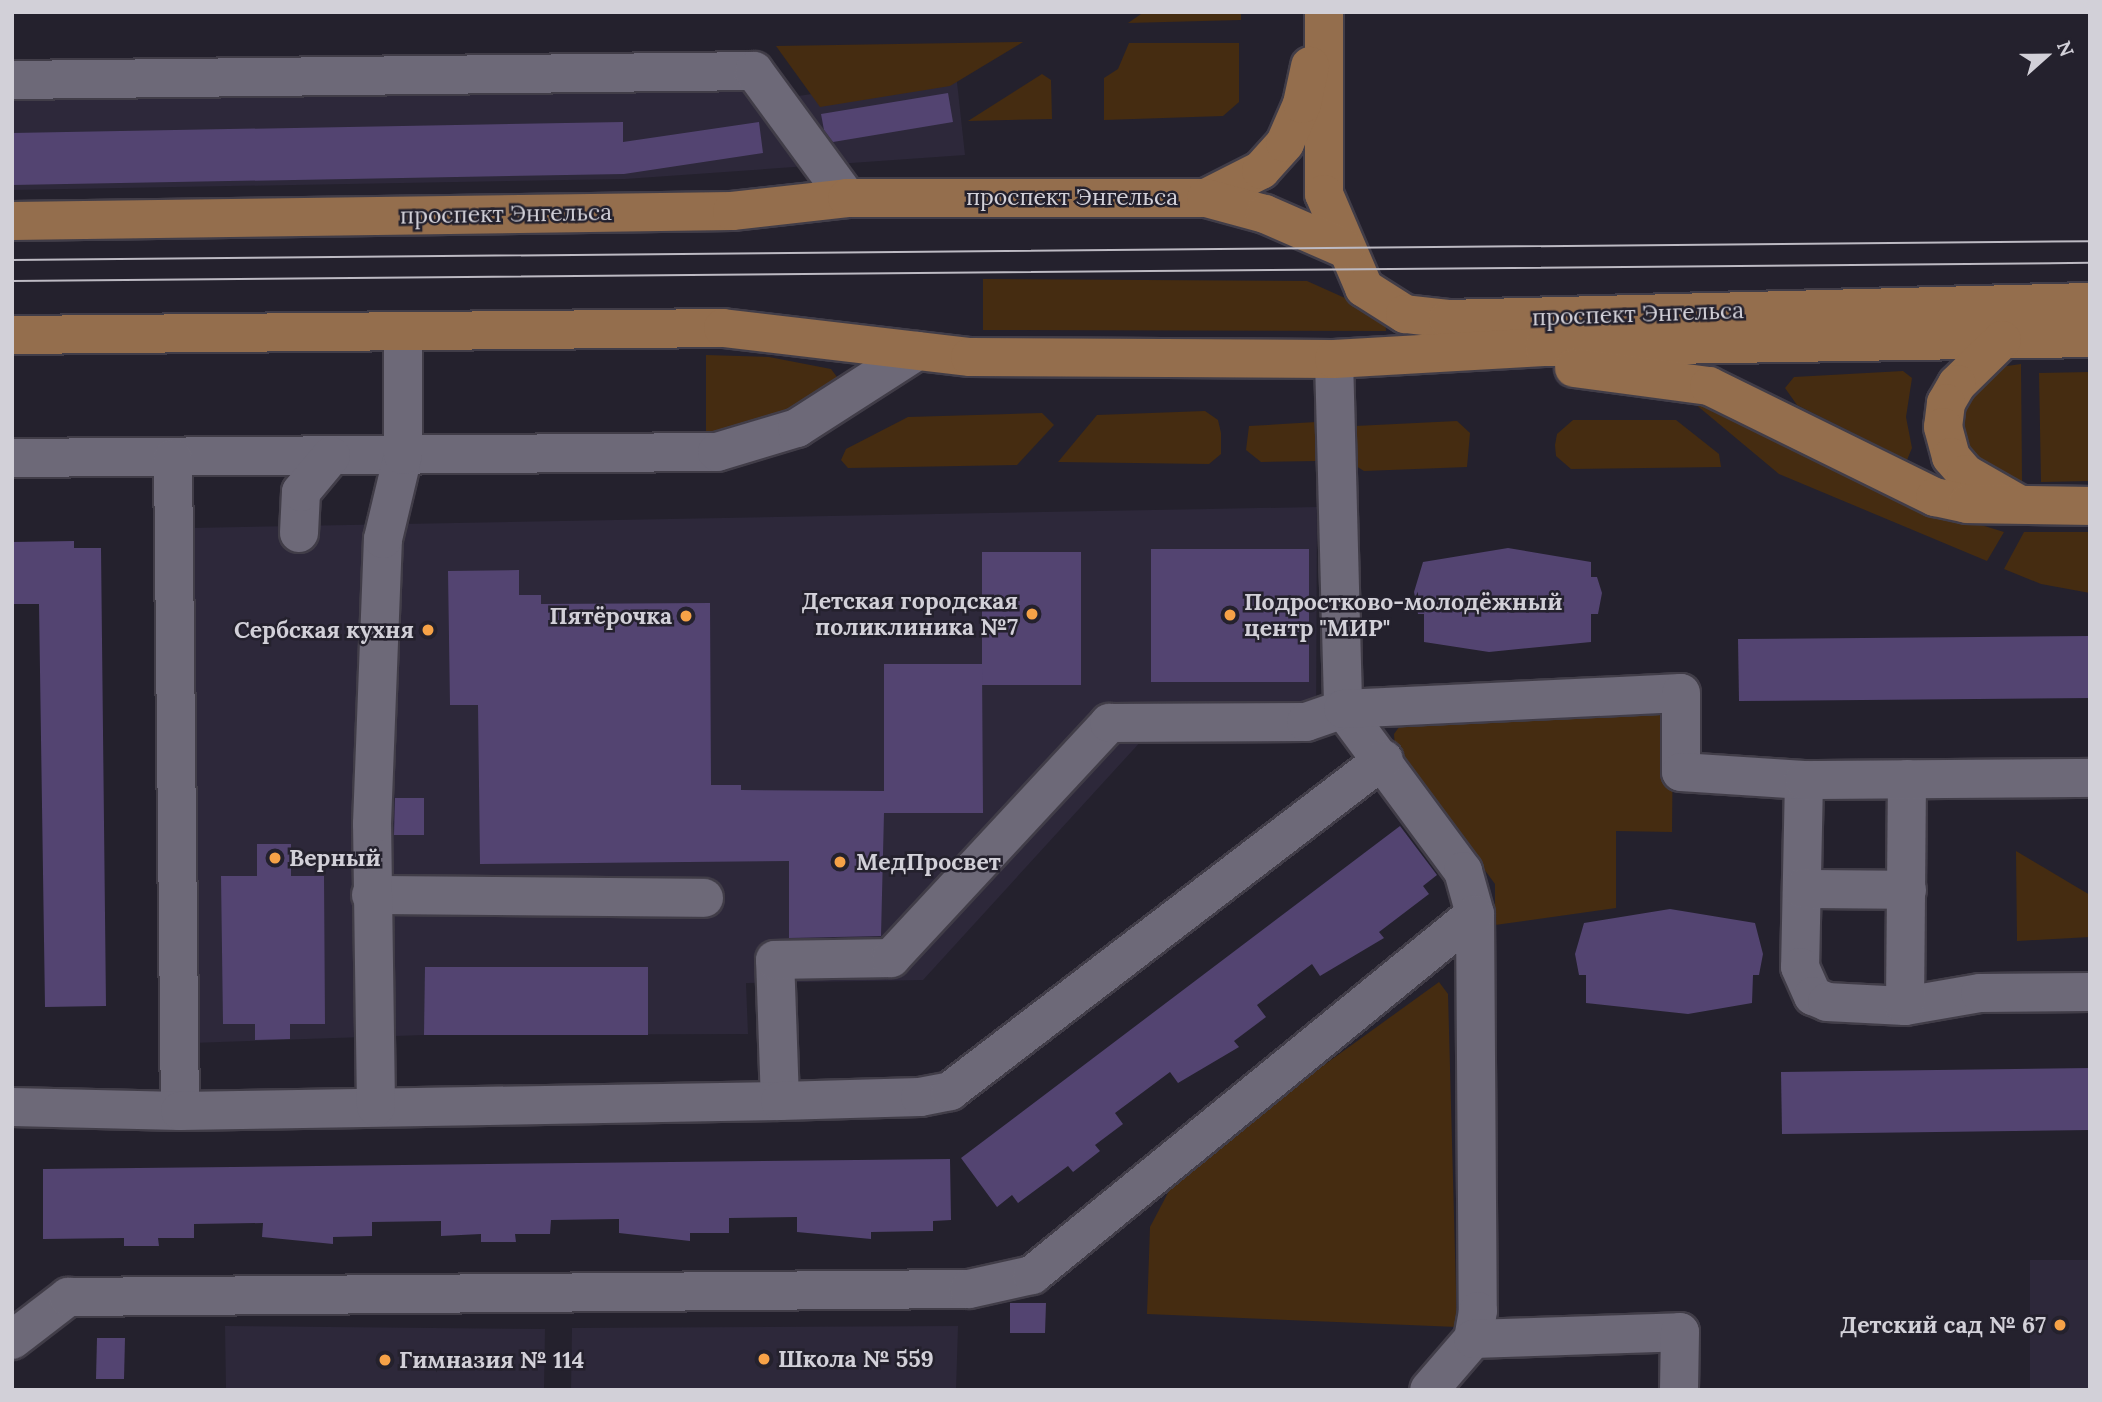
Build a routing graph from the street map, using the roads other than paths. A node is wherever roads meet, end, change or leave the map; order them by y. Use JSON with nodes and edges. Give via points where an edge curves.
{"nodes":[{"id":1,"x":1322,"y":12,"type":"edge"},
{"id":2,"x":12,"y":80,"type":"edge"},
{"id":3,"x":847,"y":198,"type":"junction"},
{"id":4,"x":1206,"y":198,"type":"junction"},
{"id":5,"x":12,"y":221,"type":"edge"},
{"id":6,"x":1345,"y":249,"type":"junction"},
{"id":7,"x":2090,"y":302,"type":"edge"},
{"id":8,"x":403,"y":331,"type":"junction"},
{"id":9,"x":12,"y":335,"type":"edge"},
{"id":10,"x":2090,"y":338,"type":"edge"},
{"id":11,"x":2002,"y":340,"type":"junction"},
{"id":12,"x":917,"y":351,"type":"junction"},
{"id":13,"x":1454,"y":356,"type":"junction"},
{"id":14,"x":1334,"y":359,"type":"junction"},
{"id":15,"x":403,"y":455,"type":"junction"},
{"id":16,"x":331,"y":456,"type":"junction"},
{"id":17,"x":12,"y":458,"type":"edge"},
{"id":18,"x":173,"y":458,"type":"junction"},
{"id":19,"x":2023,"y":506,"type":"junction"},
{"id":20,"x":2090,"y":506,"type":"edge"},
{"id":21,"x":299,"y":533,"type":"dead end"},
{"id":22,"x":1343,"y":709,"type":"junction"},
{"id":23,"x":1384,"y":759,"type":"junction"},
{"id":24,"x":2090,"y":778,"type":"edge"},
{"id":25,"x":1906,"y":779,"type":"junction"},
{"id":26,"x":1804,"y":780,"type":"junction"},
{"id":27,"x":1802,"y":889,"type":"junction"},
{"id":28,"x":1907,"y":890,"type":"junction"},
{"id":29,"x":371,"y":895,"type":"junction"},
{"id":30,"x":705,"y":898,"type":"dead end"},
{"id":31,"x":1475,"y":914,"type":"junction"},
{"id":32,"x":2090,"y":992,"type":"edge"},
{"id":33,"x":1905,"y":1006,"type":"junction"},
{"id":34,"x":780,"y":1101,"type":"junction"},
{"id":35,"x":12,"y":1107,"type":"edge"},
{"id":36,"x":376,"y":1107,"type":"junction"},
{"id":37,"x":180,"y":1111,"type":"junction"},
{"id":38,"x":1474,"y":1339,"type":"junction"},
{"id":39,"x":12,"y":1340,"type":"edge"},
{"id":40,"x":1429,"y":1390,"type":"edge"},
{"id":41,"x":1679,"y":1390,"type":"edge"}],
"edges":[{"from":1,"to":4,"type":"main road","via":[[1302,104],[1285,143],[1261,170]]},
{"from":1,"to":6,"type":"main road","via":[[1324,194]]},
{"from":2,"to":3,"type":"street","via":[[754,71]]},
{"from":3,"to":4,"type":"main road","name":"проспект Энгельса"},
{"from":3,"to":5,"type":"main road","name":"проспект Энгельса","via":[[732,211]]},
{"from":4,"to":6,"type":"main road","name":"проспект Энгельса","via":[[1265,214]]},
{"from":6,"to":7,"type":"main road","name":"проспект Энгельса","via":[[1364,288],[1381,303],[1405,314],[1448,319]]},
{"from":8,"to":9,"type":"main road","name":"проспект Энгельса"},
{"from":8,"to":12,"type":"main road","name":"проспект Энгельса","via":[[723,328]]},
{"from":8,"to":15,"type":"street"},
{"from":10,"to":11,"type":"main road","name":"проспект Энгельса"},
{"from":11,"to":13,"type":"main road","name":"проспект Энгельса","via":[[1544,347]]},
{"from":11,"to":19,"type":"main road","name":"проспект Энгельса","via":[[1957,384],[1946,403],[1943,427],[1951,457],[1966,474]]},
{"from":12,"to":14,"type":"main road","name":"проспект Энгельса","via":[[970,357]]},
{"from":12,"to":15,"type":"street","via":[[797,428],[717,452]]},
{"from":13,"to":14,"type":"main road","name":"проспект Энгельса"},
{"from":13,"to":19,"type":"main road","name":"проспект Энгельса","via":[[1688,380],[1730,395],[1935,497]]},
{"from":14,"to":22,"type":"street"},
{"from":15,"to":16,"type":"street"},
{"from":15,"to":29,"type":"street","via":[[383,539]]},
{"from":16,"to":18,"type":"street"},
{"from":16,"to":21,"type":"street","via":[[301,492]]},
{"from":17,"to":18,"type":"street"},
{"from":18,"to":37,"type":"street"},
{"from":19,"to":20,"type":"main road","name":"проспект Энгельса"},
{"from":22,"to":23,"type":"street"},
{"from":22,"to":26,"type":"street","via":[[1681,693],[1681,772]]},
{"from":22,"to":34,"type":"street","via":[[1306,722],[1109,723],[891,958],[775,960]]},
{"from":23,"to":31,"type":"street","via":[[1464,871]]},
{"from":23,"to":34,"type":"street","via":[[950,1091],[920,1097]]},
{"from":24,"to":25,"type":"street"},
{"from":25,"to":26,"type":"street"},
{"from":25,"to":28,"type":"street"},
{"from":26,"to":27,"type":"street"},
{"from":27,"to":28,"type":"street"},
{"from":27,"to":33,"type":"street","via":[[1800,967],[1812,996],[1828,1002]]},
{"from":28,"to":33,"type":"street"},
{"from":29,"to":30,"type":"street"},
{"from":29,"to":36,"type":"street"},
{"from":31,"to":38,"type":"street","via":[[1478,1311]]},
{"from":31,"to":39,"type":"street","via":[[1032,1275],[969,1289],[68,1297]]},
{"from":32,"to":33,"type":"street","via":[[1980,993]]},
{"from":34,"to":36,"type":"street"},
{"from":35,"to":37,"type":"street"},
{"from":36,"to":37,"type":"street"},
{"from":38,"to":40,"type":"street"},
{"from":38,"to":41,"type":"street","via":[[1680,1332]]}]}
